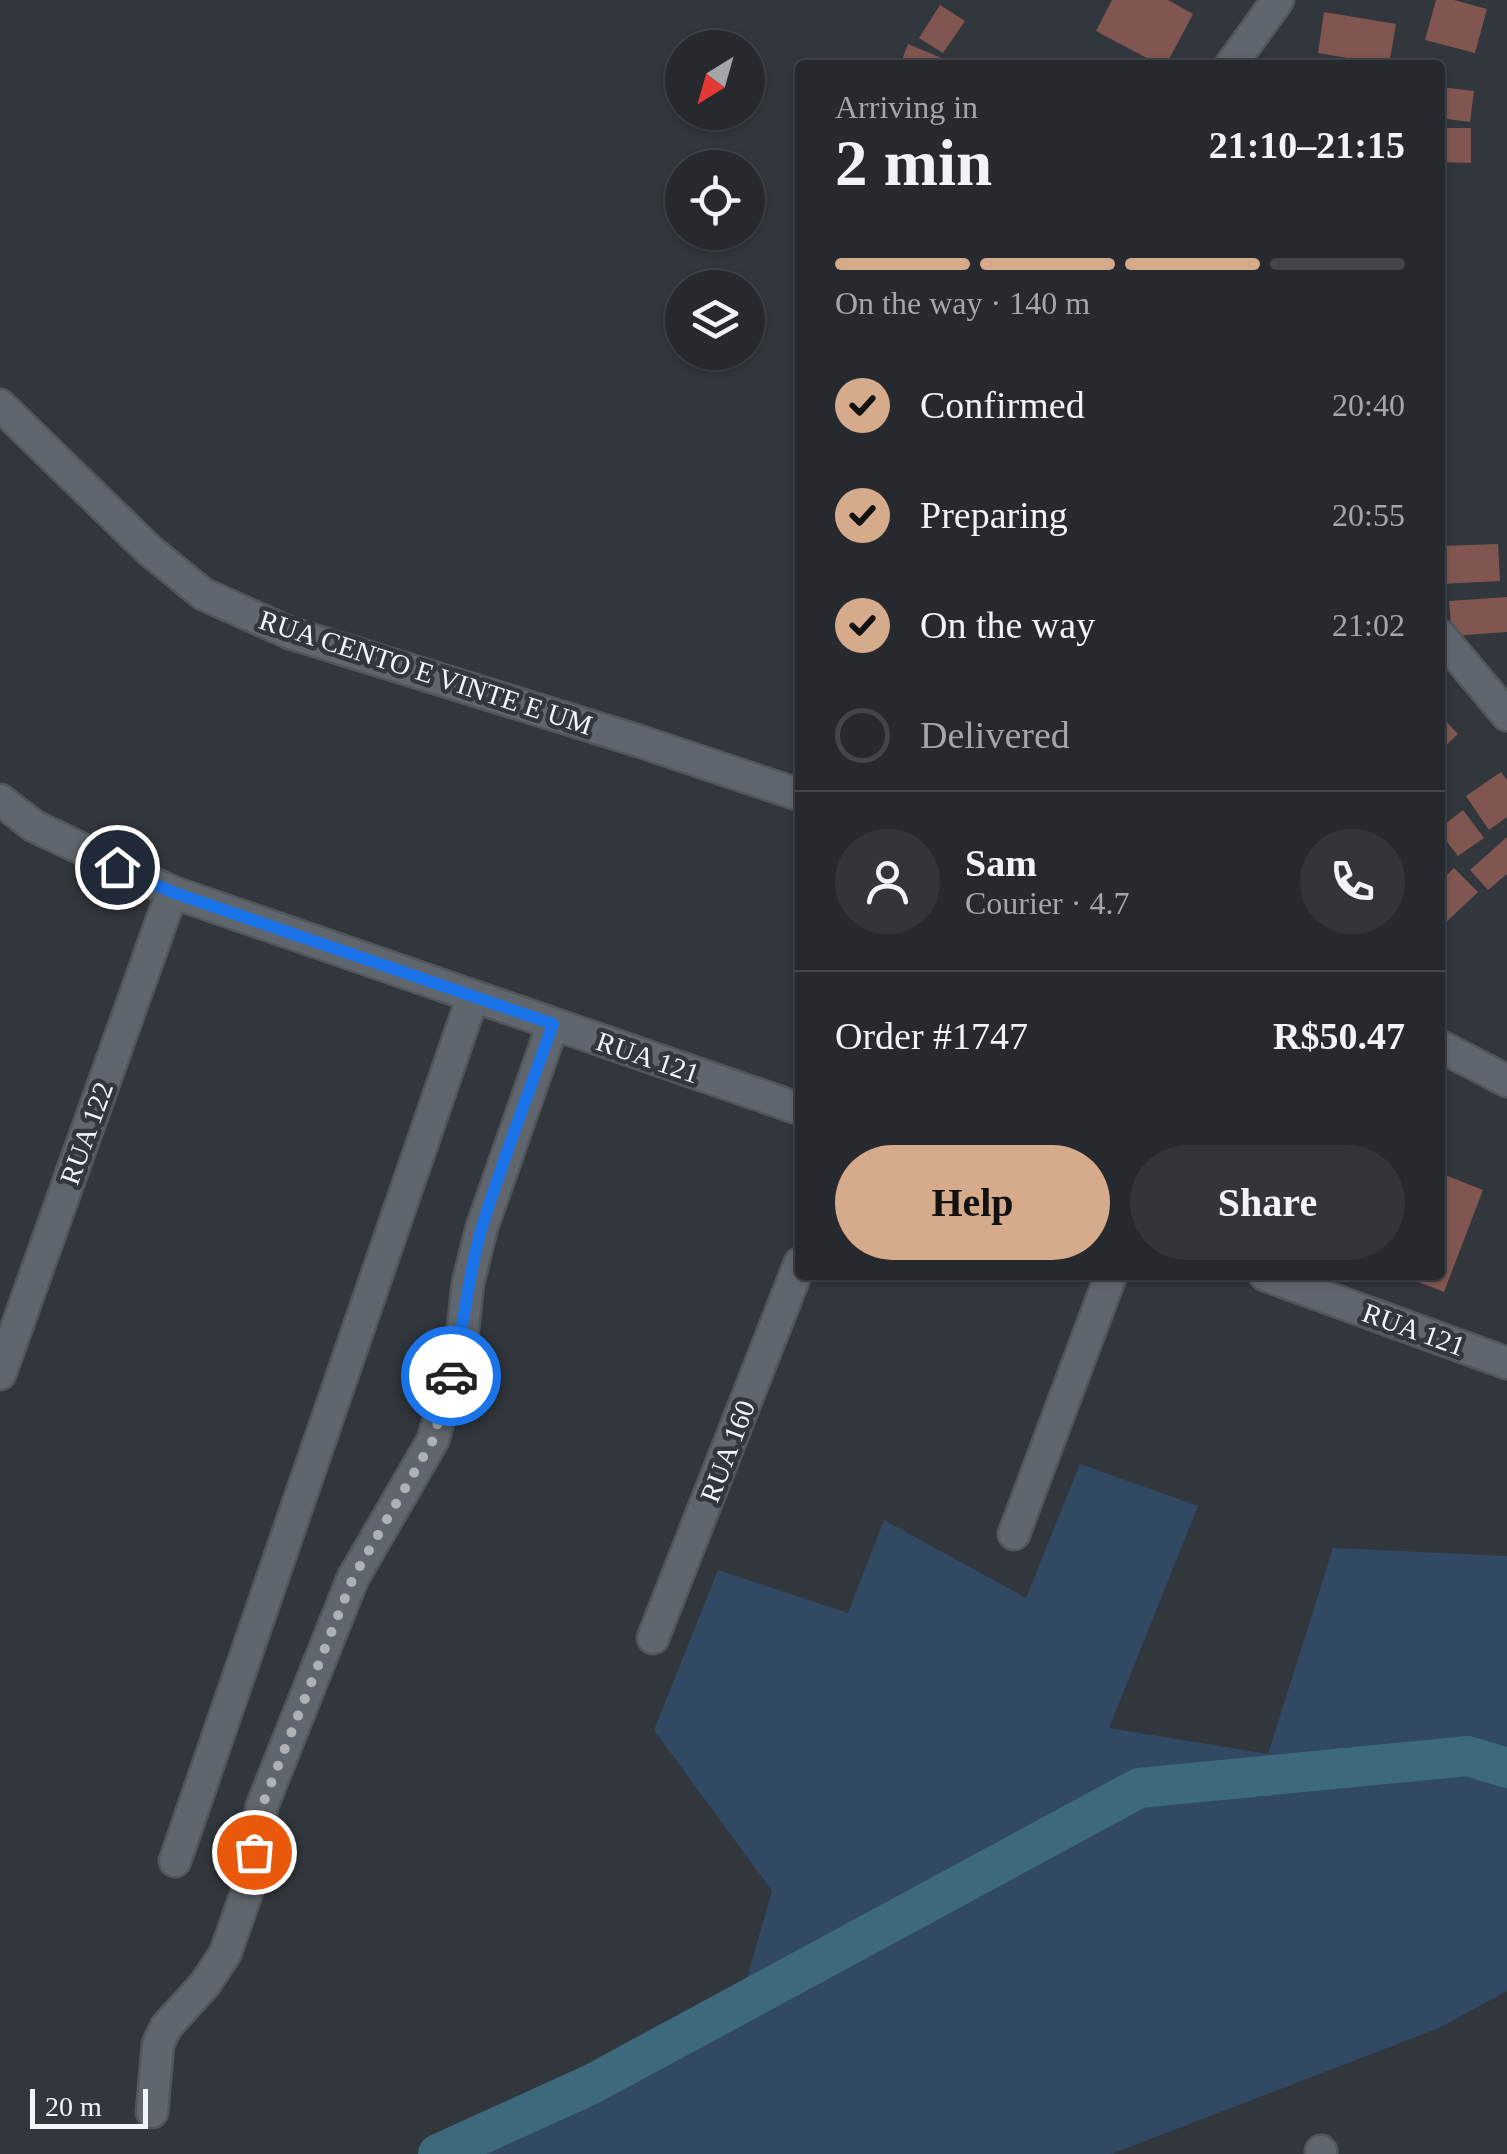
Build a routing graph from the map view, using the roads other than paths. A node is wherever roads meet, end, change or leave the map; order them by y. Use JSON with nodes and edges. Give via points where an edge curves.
{"nodes":[{"id":1,"x":1278,"y":0,"type":"edge"},
{"id":2,"x":1235,"y":60,"type":"edge"},
{"id":3,"x":0,"y":404,"type":"edge"},
{"id":4,"x":1445,"y":641,"type":"edge"},
{"id":5,"x":1507,"y":714,"type":"edge"},
{"id":6,"x":795,"y":793,"type":"edge"},
{"id":7,"x":0,"y":800,"type":"edge"},
{"id":8,"x":172,"y":892,"type":"junction"},
{"id":9,"x":473,"y":996,"type":"junction"},
{"id":10,"x":553,"y":1024,"type":"junction"},
{"id":11,"x":1445,"y":1049,"type":"edge"},
{"id":12,"x":1507,"y":1081,"type":"edge"},
{"id":13,"x":795,"y":1107,"type":"edge"},
{"id":14,"x":795,"y":1276,"type":"edge"},
{"id":15,"x":1109,"y":1280,"type":"edge"},
{"id":16,"x":1279,"y":1280,"type":"edge"},
{"id":17,"x":1507,"y":1363,"type":"edge"},
{"id":18,"x":0,"y":1374,"type":"edge"},
{"id":19,"x":1014,"y":1534,"type":"dead end"},
{"id":20,"x":654,"y":1638,"type":"dead end"},
{"id":21,"x":175,"y":1861,"type":"dead end"},
{"id":22,"x":152,"y":2112,"type":"dead end"}],
"edges":[{"from":1,"to":2,"type":"street"},
{"from":3,"to":6,"type":"street","name":"RUA CENTO E VINTE E UM","via":[[203,594],[290,634]]},
{"from":4,"to":5,"type":"street"},
{"from":7,"to":8,"type":"street","name":"RUA 121","via":[[34,826]]},
{"from":8,"to":9,"type":"street","name":"RUA 121"},
{"from":8,"to":18,"type":"street","name":"RUA 122"},
{"from":9,"to":10,"type":"street","name":"RUA 121"},
{"from":9,"to":21,"type":"street"},
{"from":10,"to":13,"type":"street","name":"RUA 121"},
{"from":10,"to":22,"type":"street","via":[[482,1227],[462,1337],[433,1440],[353,1578],[262,1806],[250,1882],[226,1954],[158,2044]]},
{"from":11,"to":12,"type":"street"},
{"from":14,"to":20,"type":"street","name":"RUA 160"},
{"from":15,"to":19,"type":"street"},
{"from":16,"to":17,"type":"street","name":"RUA 121"}]}
